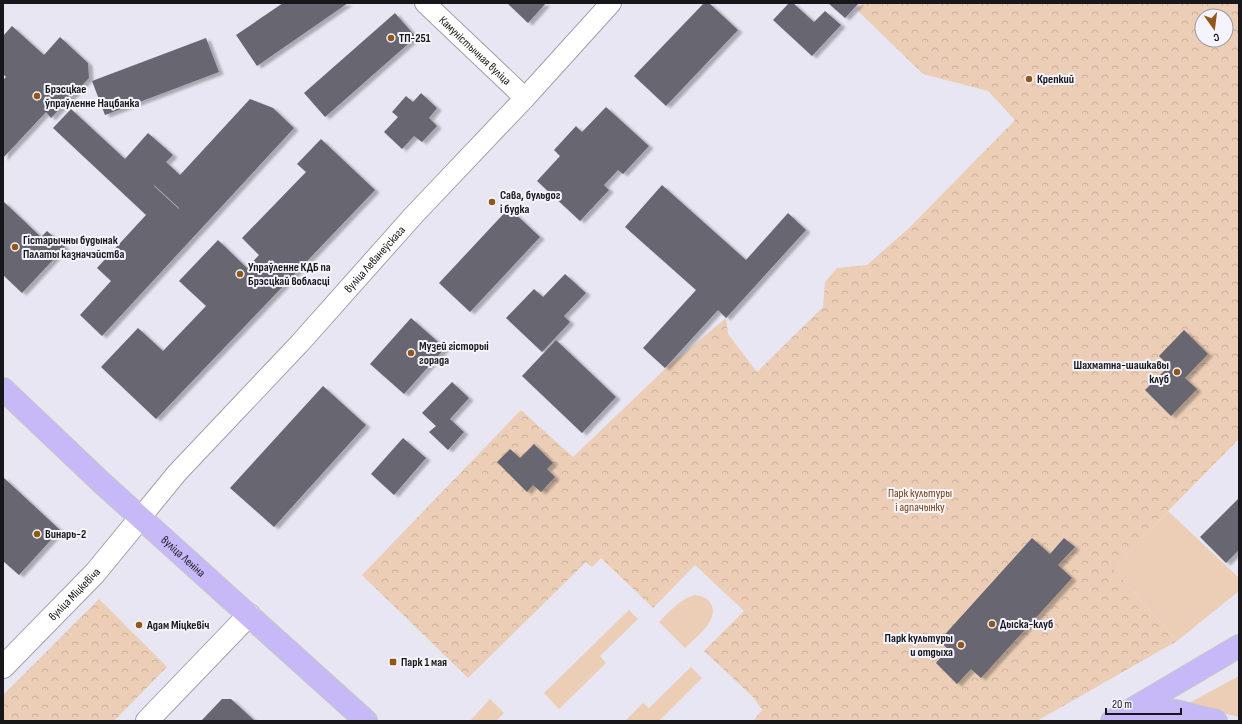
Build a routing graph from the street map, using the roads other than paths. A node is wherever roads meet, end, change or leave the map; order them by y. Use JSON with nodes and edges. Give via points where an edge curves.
{"nodes":[{"id":1,"x":425,"y":3,"type":"edge"},
{"id":2,"x":611,"y":3,"type":"edge"},
{"id":3,"x":525,"y":98,"type":"junction"},
{"id":4,"x":3,"y":389,"type":"edge"},
{"id":5,"x":141,"y":517,"type":"junction"},
{"id":6,"x":249,"y":615,"type":"junction"},
{"id":7,"x":1239,"y":646,"type":"edge"},
{"id":8,"x":3,"y":667,"type":"edge"},
{"id":9,"x":1118,"y":717,"type":"edge"},
{"id":10,"x":147,"y":721,"type":"edge"},
{"id":11,"x":366,"y":721,"type":"edge"},
{"id":12,"x":1216,"y":721,"type":"edge"}],
"edges":[{"from":1,"to":3,"type":"street","name":"Камуністычная вуліца"},
{"from":2,"to":3,"type":"street","name":"вуліца Леванеўскага"},
{"from":3,"to":5,"type":"street","name":"вуліца Леванеўскага","via":[[413,216],[300,343],[176,473]]},
{"from":4,"to":5,"type":"main road","name":"вуліца Леніна"},
{"from":5,"to":6,"type":"main road","name":"вуліца Леніна"},
{"from":5,"to":8,"type":"main road","name":"вуліца Міцкевіча","via":[[96,573]]},
{"from":6,"to":10,"type":"main road"},
{"from":6,"to":11,"type":"main road","name":"вуліца Леніна"},
{"from":7,"to":9,"type":"main road"},
{"from":9,"to":12,"type":"main road","via":[[1175,711]]}]}
